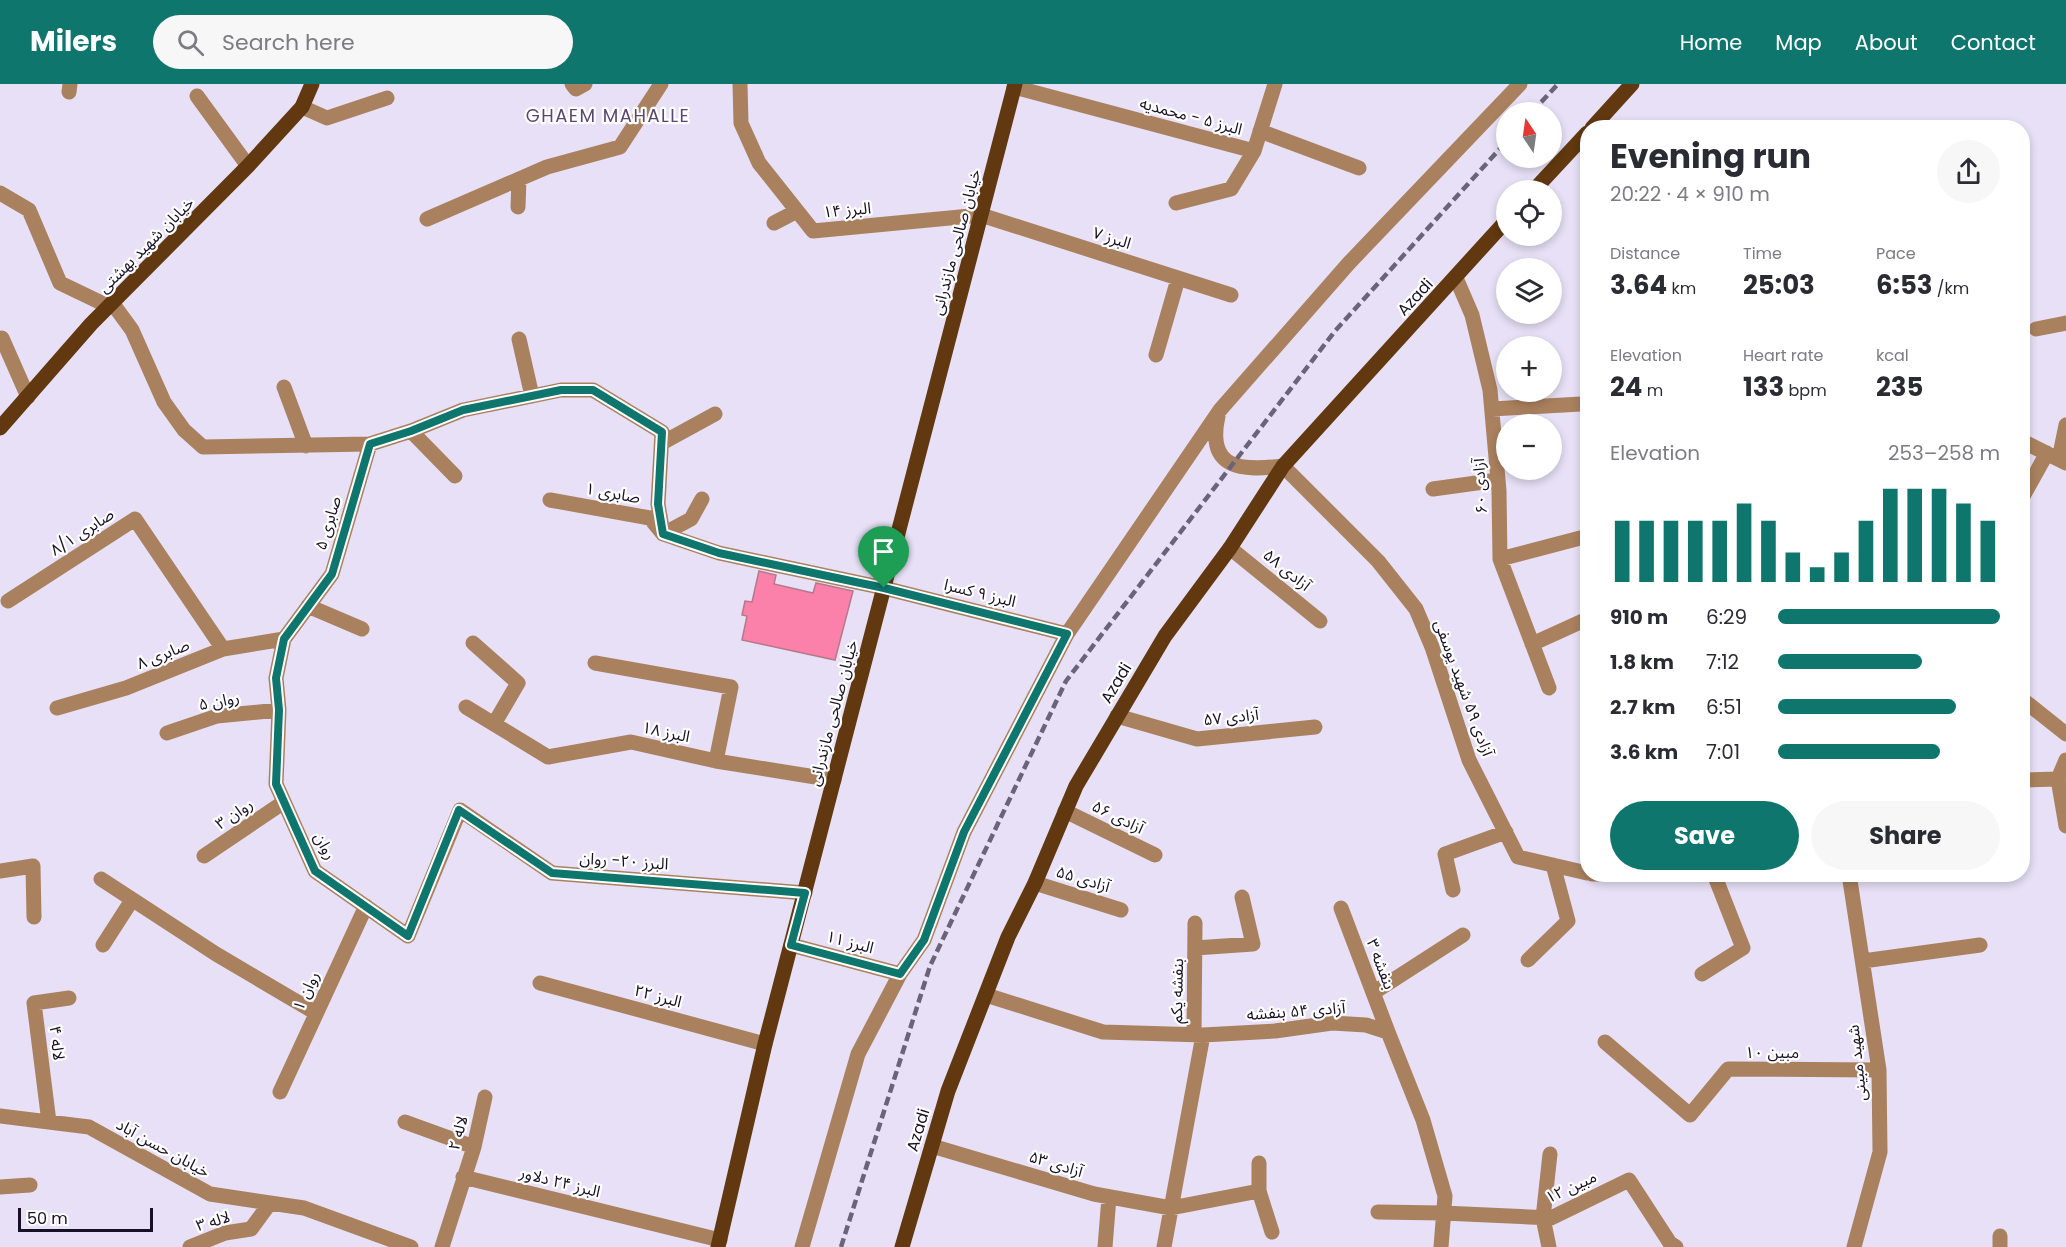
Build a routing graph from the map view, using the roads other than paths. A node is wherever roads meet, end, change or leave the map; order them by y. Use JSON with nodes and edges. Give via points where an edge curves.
{"nodes":[{"id":1,"x":312,"y":84,"type":"edge"},
{"id":2,"x":572,"y":84,"type":"edge"},
{"id":3,"x":585,"y":84,"type":"edge"},
{"id":4,"x":661,"y":84,"type":"edge"},
{"id":5,"x":740,"y":84,"type":"edge"},
{"id":6,"x":1275,"y":84,"type":"edge"},
{"id":7,"x":1520,"y":84,"type":"edge"},
{"id":8,"x":1632,"y":84,"type":"edge"},
{"id":9,"x":1015,"y":86,"type":"edge"},
{"id":10,"x":197,"y":96,"type":"dead end"},
{"id":11,"x":387,"y":99,"type":"dead end"},
{"id":12,"x":302,"y":107,"type":"junction"},
{"id":13,"x":1601,"y":120,"type":"edge"},
{"id":14,"x":1260,"y":131,"type":"junction"},
{"id":15,"x":1580,"y":143,"type":"edge"},
{"id":16,"x":1254,"y":151,"type":"junction"},
{"id":17,"x":248,"y":166,"type":"junction"},
{"id":18,"x":1359,"y":168,"type":"dead end"},
{"id":19,"x":519,"y":179,"type":"junction"},
{"id":20,"x":1544,"y":180,"type":"edge"},
{"id":21,"x":0,"y":193,"type":"edge"},
{"id":22,"x":1176,"y":203,"type":"dead end"},
{"id":23,"x":518,"y":207,"type":"dead end"},
{"id":24,"x":797,"y":211,"type":"junction"},
{"id":25,"x":981,"y":216,"type":"junction"},
{"id":26,"x":427,"y":219,"type":"dead end"},
{"id":27,"x":774,"y":223,"type":"dead end"},
{"id":28,"x":1496,"y":232,"type":"edge"},
{"id":29,"x":1456,"y":278,"type":"junction"},
{"id":30,"x":1178,"y":279,"type":"junction"},
{"id":31,"x":1231,"y":296,"type":"dead end"},
{"id":32,"x":111,"y":306,"type":"junction"},
{"id":33,"x":2066,"y":323,"type":"edge"},
{"id":34,"x":2036,"y":329,"type":"dead end"},
{"id":35,"x":1,"y":339,"type":"edge"},
{"id":36,"x":519,"y":339,"type":"dead end"},
{"id":37,"x":1155,"y":355,"type":"dead end"},
{"id":38,"x":284,"y":387,"type":"dead end"},
{"id":39,"x":28,"y":396,"type":"junction"},
{"id":40,"x":532,"y":396,"type":"junction"},
{"id":41,"x":1580,"y":404,"type":"edge"},
{"id":42,"x":1220,"y":410,"type":"junction"},
{"id":43,"x":1492,"y":410,"type":"junction"},
{"id":44,"x":716,"y":414,"type":"dead end"},
{"id":45,"x":2066,"y":425,"type":"edge"},
{"id":46,"x":0,"y":428,"type":"edge"},
{"id":47,"x":411,"y":431,"type":"junction"},
{"id":48,"x":662,"y":443,"type":"junction"},
{"id":49,"x":370,"y":444,"type":"junction"},
{"id":50,"x":2030,"y":445,"type":"edge"},
{"id":51,"x":306,"y":446,"type":"junction"},
{"id":52,"x":1496,"y":457,"type":"edge"},
{"id":53,"x":2057,"y":458,"type":"edge"},
{"id":54,"x":1283,"y":466,"type":"junction"},
{"id":55,"x":455,"y":476,"type":"dead end"},
{"id":56,"x":1498,"y":480,"type":"joint"},
{"id":57,"x":1433,"y":489,"type":"dead end"},
{"id":58,"x":2030,"y":489,"type":"edge"},
{"id":59,"x":550,"y":500,"type":"dead end"},
{"id":60,"x":702,"y":500,"type":"dead end"},
{"id":61,"x":663,"y":534,"type":"junction"},
{"id":62,"x":1580,"y":538,"type":"edge"},
{"id":63,"x":1230,"y":548,"type":"junction"},
{"id":64,"x":1500,"y":559,"type":"junction"},
{"id":65,"x":884,"y":588,"type":"junction"},
{"id":66,"x":8,"y":601,"type":"dead end"},
{"id":67,"x":308,"y":606,"type":"junction"},
{"id":68,"x":1320,"y":621,"type":"dead end"},
{"id":69,"x":1580,"y":622,"type":"edge"},
{"id":70,"x":362,"y":629,"type":"dead end"},
{"id":71,"x":1067,"y":634,"type":"junction"},
{"id":72,"x":284,"y":639,"type":"junction"},
{"id":73,"x":473,"y":643,"type":"dead end"},
{"id":74,"x":1532,"y":644,"type":"junction"},
{"id":75,"x":223,"y":649,"type":"junction"},
{"id":76,"x":595,"y":663,"type":"dead end"},
{"id":77,"x":1549,"y":688,"type":"dead end"},
{"id":78,"x":2030,"y":705,"type":"edge"},
{"id":79,"x":466,"y":707,"type":"dead end"},
{"id":80,"x":57,"y":708,"type":"dead end"},
{"id":81,"x":279,"y":710,"type":"junction"},
{"id":82,"x":1117,"y":716,"type":"junction"},
{"id":83,"x":494,"y":724,"type":"junction"},
{"id":84,"x":1315,"y":727,"type":"dead end"},
{"id":85,"x":166,"y":733,"type":"dead end"},
{"id":86,"x":2066,"y":734,"type":"edge"},
{"id":87,"x":2066,"y":760,"type":"edge"},
{"id":88,"x":716,"y":761,"type":"junction"},
{"id":89,"x":2058,"y":779,"type":"junction"},
{"id":90,"x":834,"y":780,"type":"junction"},
{"id":91,"x":2030,"y":780,"type":"edge"},
{"id":92,"x":284,"y":802,"type":"junction"},
{"id":93,"x":459,"y":810,"type":"joint"},
{"id":94,"x":1065,"y":811,"type":"junction"},
{"id":95,"x":2066,"y":826,"type":"edge"},
{"id":96,"x":1506,"y":832,"type":"junction"},
{"id":97,"x":1155,"y":855,"type":"dead end"},
{"id":98,"x":204,"y":856,"type":"dead end"},
{"id":99,"x":1554,"y":865,"type":"junction"},
{"id":100,"x":0,"y":871,"type":"edge"},
{"id":101,"x":1580,"y":871,"type":"edge"},
{"id":102,"x":100,"y":879,"type":"dead end"},
{"id":103,"x":1717,"y":882,"type":"edge"},
{"id":104,"x":1850,"y":882,"type":"edge"},
{"id":105,"x":1035,"y":883,"type":"junction"},
{"id":106,"x":1453,"y":890,"type":"dead end"},
{"id":107,"x":805,"y":893,"type":"junction"},
{"id":108,"x":1242,"y":897,"type":"dead end"},
{"id":109,"x":132,"y":900,"type":"junction"},
{"id":110,"x":366,"y":906,"type":"junction"},
{"id":111,"x":1341,"y":908,"type":"dead end"},
{"id":112,"x":1121,"y":910,"type":"dead end"},
{"id":113,"x":34,"y":917,"type":"dead end"},
{"id":114,"x":1196,"y":922,"type":"dead end"},
{"id":115,"x":1463,"y":934,"type":"dead end"},
{"id":116,"x":103,"y":945,"type":"dead end"},
{"id":117,"x":791,"y":945,"type":"junction"},
{"id":118,"x":1980,"y":945,"type":"dead end"},
{"id":119,"x":1195,"y":948,"type":"junction"},
{"id":120,"x":1528,"y":960,"type":"dead end"},
{"id":121,"x":1863,"y":961,"type":"junction"},
{"id":122,"x":900,"y":974,"type":"junction"},
{"id":123,"x":1702,"y":974,"type":"dead end"},
{"id":124,"x":540,"y":983,"type":"dead end"},
{"id":125,"x":1373,"y":993,"type":"junction"},
{"id":126,"x":986,"y":995,"type":"junction"},
{"id":127,"x":69,"y":998,"type":"dead end"},
{"id":128,"x":316,"y":1012,"type":"junction"},
{"id":129,"x":1388,"y":1032,"type":"junction"},
{"id":130,"x":1198,"y":1035,"type":"junction"},
{"id":131,"x":1605,"y":1042,"type":"dead end"},
{"id":132,"x":765,"y":1044,"type":"junction"},
{"id":133,"x":1879,"y":1070,"type":"junction"},
{"id":134,"x":280,"y":1092,"type":"dead end"},
{"id":135,"x":485,"y":1097,"type":"dead end"},
{"id":136,"x":0,"y":1116,"type":"edge"},
{"id":137,"x":49,"y":1122,"type":"junction"},
{"id":138,"x":405,"y":1122,"type":"dead end"},
{"id":139,"x":932,"y":1146,"type":"junction"},
{"id":140,"x":474,"y":1147,"type":"junction"},
{"id":141,"x":1550,"y":1154,"type":"dead end"},
{"id":142,"x":1259,"y":1163,"type":"dead end"},
{"id":143,"x":463,"y":1177,"type":"junction"},
{"id":144,"x":30,"y":1185,"type":"dead end"},
{"id":145,"x":0,"y":1187,"type":"edge"},
{"id":146,"x":1259,"y":1191,"type":"junction"},
{"id":147,"x":1109,"y":1197,"type":"junction"},
{"id":148,"x":270,"y":1203,"type":"junction"},
{"id":149,"x":1171,"y":1208,"type":"junction"},
{"id":150,"x":1378,"y":1212,"type":"dead end"},
{"id":151,"x":1443,"y":1213,"type":"junction"},
{"id":152,"x":1543,"y":1218,"type":"junction"},
{"id":153,"x":1272,"y":1232,"type":"dead end"},
{"id":154,"x":719,"y":1243,"type":"edge"},
{"id":155,"x":190,"y":1247,"type":"edge"},
{"id":156,"x":411,"y":1247,"type":"edge"},
{"id":157,"x":442,"y":1247,"type":"edge"},
{"id":158,"x":802,"y":1247,"type":"edge"},
{"id":159,"x":902,"y":1247,"type":"edge"},
{"id":160,"x":1105,"y":1247,"type":"edge"},
{"id":161,"x":1164,"y":1247,"type":"edge"},
{"id":162,"x":1441,"y":1247,"type":"edge"},
{"id":163,"x":1549,"y":1247,"type":"edge"},
{"id":164,"x":1676,"y":1247,"type":"edge"},
{"id":165,"x":1854,"y":1247,"type":"edge"}],
"edges":[{"from":1,"to":12,"type":"main road","name":"خیابان شهید بهشتی"},
{"from":2,"to":3,"type":"street","via":[[576,89]]},
{"from":4,"to":19,"type":"street","via":[[620,147]]},
{"from":5,"to":24,"type":"street","name":"البرز ۱۴","via":[[741,123],[759,163]]},
{"from":6,"to":14,"type":"street"},
{"from":7,"to":42,"type":"street","via":[[1349,263]]},
{"from":8,"to":13,"type":"main road"},
{"from":9,"to":16,"type":"street","name":"البرز ۵ - محمدیه"},
{"from":9,"to":25,"type":"main road","name":"خیابان صالحی مازندرانی"},
{"from":10,"to":17,"type":"street"},
{"from":11,"to":12,"type":"street","via":[[327,118]]},
{"from":12,"to":17,"type":"main road","name":"خیابان شهید بهشتی"},
{"from":14,"to":16,"type":"street"},
{"from":14,"to":18,"type":"street"},
{"from":15,"to":20,"type":"main road"},
{"from":16,"to":22,"type":"street","via":[[1230,189]]},
{"from":17,"to":32,"type":"main road","name":"خیابان شهید بهشتی"},
{"from":19,"to":23,"type":"street"},
{"from":19,"to":26,"type":"street"},
{"from":21,"to":32,"type":"street","via":[[29,210],[60,284]]},
{"from":24,"to":25,"type":"street","name":"البرز ۱۴","via":[[812,237]]},
{"from":24,"to":27,"type":"street"},
{"from":25,"to":30,"type":"street","name":"البرز ۷"},
{"from":25,"to":65,"type":"main road","name":"خیابان صالحی مازندرانی"},
{"from":28,"to":29,"type":"main road","name":"Azadi"},
{"from":29,"to":43,"type":"street","name":"آزادی ۶۰","via":[[1472,315]]},
{"from":29,"to":54,"type":"main road","name":"Azadi"},
{"from":30,"to":31,"type":"street","name":"البرز ۷"},
{"from":30,"to":37,"type":"street"},
{"from":32,"to":39,"type":"main road","name":"خیابان شهید بهشتی"},
{"from":32,"to":51,"type":"street","via":[[132,330],[164,402],[184,430],[203,447]]},
{"from":33,"to":34,"type":"street"},
{"from":35,"to":39,"type":"street"},
{"from":36,"to":40,"type":"street"},
{"from":38,"to":51,"type":"street"},
{"from":39,"to":46,"type":"main road","name":"خیابان شهید بهشتی"},
{"from":40,"to":47,"type":"street","via":[[463,410]]},
{"from":40,"to":48,"type":"street","via":[[561,390],[593,390],[662,432]]},
{"from":41,"to":43,"type":"street"},
{"from":42,"to":54,"type":"street","via":[[1215,433],[1218,450],[1232,465],[1255,470]]},
{"from":42,"to":71,"type":"street"},
{"from":43,"to":52,"type":"street","name":"آزادی ۶۰"},
{"from":44,"to":48,"type":"street"},
{"from":45,"to":53,"type":"street"},
{"from":47,"to":49,"type":"street"},
{"from":47,"to":55,"type":"street"},
{"from":48,"to":61,"type":"street","via":[[658,504]]},
{"from":49,"to":51,"type":"street"},
{"from":49,"to":67,"type":"street","name":"صابری ۵","via":[[332,574]]},
{"from":50,"to":53,"type":"street"},
{"from":53,"to":58,"type":"street"},
{"from":54,"to":63,"type":"main road","name":"Azadi"},
{"from":54,"to":96,"type":"street","name":"آزادی ۵۹ شهید یوسفی","via":[[1378,561],[1416,609],[1469,760]]},
{"from":56,"to":57,"type":"street"},
{"from":56,"to":64,"type":"street","name":"آزادی ۶۰"},
{"from":59,"to":61,"type":"street","name":"صابری ۱","via":[[650,519]]},
{"from":60,"to":61,"type":"street","via":[[691,519]]},
{"from":61,"to":65,"type":"street","name":"صابری ۱","via":[[719,553]]},
{"from":62,"to":64,"type":"street"},
{"from":63,"to":68,"type":"street","name":"آزادی ۵۸"},
{"from":63,"to":82,"type":"main road","name":"Azadi","via":[[1165,636]]},
{"from":64,"to":74,"type":"street","name":"آزادی ۶۰"},
{"from":65,"to":71,"type":"street","name":"البرز ۹ کسرا"},
{"from":65,"to":90,"type":"main road","name":"خیابان صالحی مازندرانی"},
{"from":66,"to":75,"type":"street","name":"صابری ۸/۱","via":[[135,519]]},
{"from":67,"to":70,"type":"street"},
{"from":67,"to":72,"type":"street","name":"روان"},
{"from":69,"to":74,"type":"street"},
{"from":71,"to":122,"type":"street","via":[[964,832],[924,940]]},
{"from":72,"to":75,"type":"street","name":"صابری ۸"},
{"from":72,"to":81,"type":"street","name":"روان","via":[[276,678]]},
{"from":73,"to":83,"type":"street","via":[[518,683]]},
{"from":74,"to":77,"type":"street","name":"آزادی ۶۰"},
{"from":75,"to":80,"type":"street","name":"صابری ۸","via":[[126,688]]},
{"from":76,"to":88,"type":"street","via":[[731,687]]},
{"from":78,"to":86,"type":"street"},
{"from":79,"to":83,"type":"street","name":"البرز ۱۸"},
{"from":81,"to":85,"type":"street","name":"روان ۵","via":[[217,716]]},
{"from":81,"to":92,"type":"street","name":"روان","via":[[276,784]]},
{"from":82,"to":84,"type":"street","name":"آزادی ۵۷","via":[[1197,739]]},
{"from":82,"to":94,"type":"main road","name":"Azadi"},
{"from":83,"to":88,"type":"street","name":"البرز ۱۸","via":[[548,757],[631,742]]},
{"from":87,"to":89,"type":"street"},
{"from":88,"to":90,"type":"street","name":"البرز ۱۸"},
{"from":89,"to":91,"type":"street"},
{"from":89,"to":95,"type":"street"},
{"from":90,"to":107,"type":"main road","name":"خیابان صالحی مازندرانی"},
{"from":92,"to":98,"type":"street","name":"روان ۳"},
{"from":92,"to":110,"type":"street","name":"روان","via":[[315,871]]},
{"from":93,"to":107,"type":"street","name":"البرز ۲۰- روان","via":[[552,873]]},
{"from":93,"to":110,"type":"street","name":"روان","via":[[408,936]]},
{"from":94,"to":97,"type":"street","name":"آزادی ۵۶"},
{"from":94,"to":105,"type":"main road","name":"Azadi"},
{"from":96,"to":99,"type":"street","name":"آزادی ۵۹ شهید یوسفی","via":[[1518,857]]},
{"from":96,"to":106,"type":"street","via":[[1445,854]]},
{"from":99,"to":101,"type":"street","name":"آزادی ۵۹ شهید یوسفی"},
{"from":99,"to":120,"type":"street","via":[[1568,921]]},
{"from":100,"to":113,"type":"street","via":[[33,866]]},
{"from":102,"to":109,"type":"street"},
{"from":103,"to":123,"type":"street","via":[[1743,948]]},
{"from":104,"to":121,"type":"street","name":"شهید مبینی"},
{"from":105,"to":112,"type":"street","name":"آزادی ۵۵"},
{"from":105,"to":126,"type":"main road","name":"Azadi","via":[[1008,937]]},
{"from":107,"to":117,"type":"main road","name":"خیابان صالحی مازندرانی"},
{"from":108,"to":119,"type":"street","name":"بنفشه یکم","via":[[1253,944]]},
{"from":109,"to":116,"type":"street"},
{"from":109,"to":128,"type":"street"},
{"from":110,"to":128,"type":"street","name":"روان ۱"},
{"from":111,"to":125,"type":"street","name":"بنفشه ۳"},
{"from":114,"to":119,"type":"street","name":"بنفشه یکم"},
{"from":115,"to":125,"type":"street"},
{"from":117,"to":122,"type":"street","name":"البرز ۱۱"},
{"from":117,"to":132,"type":"main road","name":"خیابان صالحی مازندرانی"},
{"from":118,"to":121,"type":"street"},
{"from":119,"to":130,"type":"street","name":"بنفشه یکم"},
{"from":121,"to":133,"type":"street","name":"شهید مبینی"},
{"from":122,"to":158,"type":"street","via":[[858,1054]]},
{"from":124,"to":132,"type":"street","name":"البرز ۲۲"},
{"from":125,"to":129,"type":"street","name":"بنفشه ۳"},
{"from":126,"to":130,"type":"street","name":"آزادی ۵۴ بنفشه","via":[[1104,1032]]},
{"from":126,"to":139,"type":"main road","name":"Azadi","via":[[948,1091]]},
{"from":127,"to":137,"type":"street","name":"لاله ۴","via":[[34,1003]]},
{"from":128,"to":134,"type":"street","name":"روان ۱"},
{"from":129,"to":130,"type":"street","name":"آزادی ۵۴ بنفشه","via":[[1366,1025],[1332,1023]]},
{"from":129,"to":151,"type":"street","via":[[1423,1119],[1445,1196]]},
{"from":130,"to":149,"type":"street","name":"بنفشه یکم"},
{"from":131,"to":133,"type":"street","name":"مبین ۱۰","via":[[1690,1115],[1728,1069]]},
{"from":132,"to":154,"type":"main road","name":"خیابان صالحی مازندرانی"},
{"from":133,"to":165,"type":"street","name":"شهید مبینی","via":[[1880,1152]]},
{"from":135,"to":140,"type":"street","name":"لاله ۲"},
{"from":136,"to":137,"type":"street","name":"خیابان حسن آباد"},
{"from":137,"to":148,"type":"street","name":"خیابان حسن آباد","via":[[89,1127],[210,1194]]},
{"from":138,"to":140,"type":"street"},
{"from":139,"to":147,"type":"street","name":"آزادی ۵۳"},
{"from":139,"to":159,"type":"main road","name":"Azadi"},
{"from":140,"to":143,"type":"street","name":"لاله ۲"},
{"from":141,"to":152,"type":"street"},
{"from":142,"to":146,"type":"street"},
{"from":143,"to":154,"type":"street","name":"البرز ۲۴ دلاور"},
{"from":143,"to":157,"type":"street"},
{"from":144,"to":145,"type":"street"},
{"from":146,"to":149,"type":"street"},
{"from":146,"to":153,"type":"street"},
{"from":147,"to":149,"type":"street","name":"آزادی ۵۳"},
{"from":147,"to":160,"type":"street"},
{"from":148,"to":155,"type":"street","name":"لاله ۳","via":[[251,1229],[225,1233]]},
{"from":148,"to":156,"type":"street","name":"خیابان حسن آباد","via":[[304,1208]]},
{"from":149,"to":161,"type":"street","name":"بنفشه یکم"},
{"from":150,"to":151,"type":"street","name":"مبین ۱۲"},
{"from":151,"to":152,"type":"street","name":"مبین ۱۲"},
{"from":151,"to":162,"type":"street"},
{"from":152,"to":163,"type":"street"},
{"from":152,"to":164,"type":"street","name":"مبین ۱۲","via":[[1551,1218],[1629,1180]]}]}
